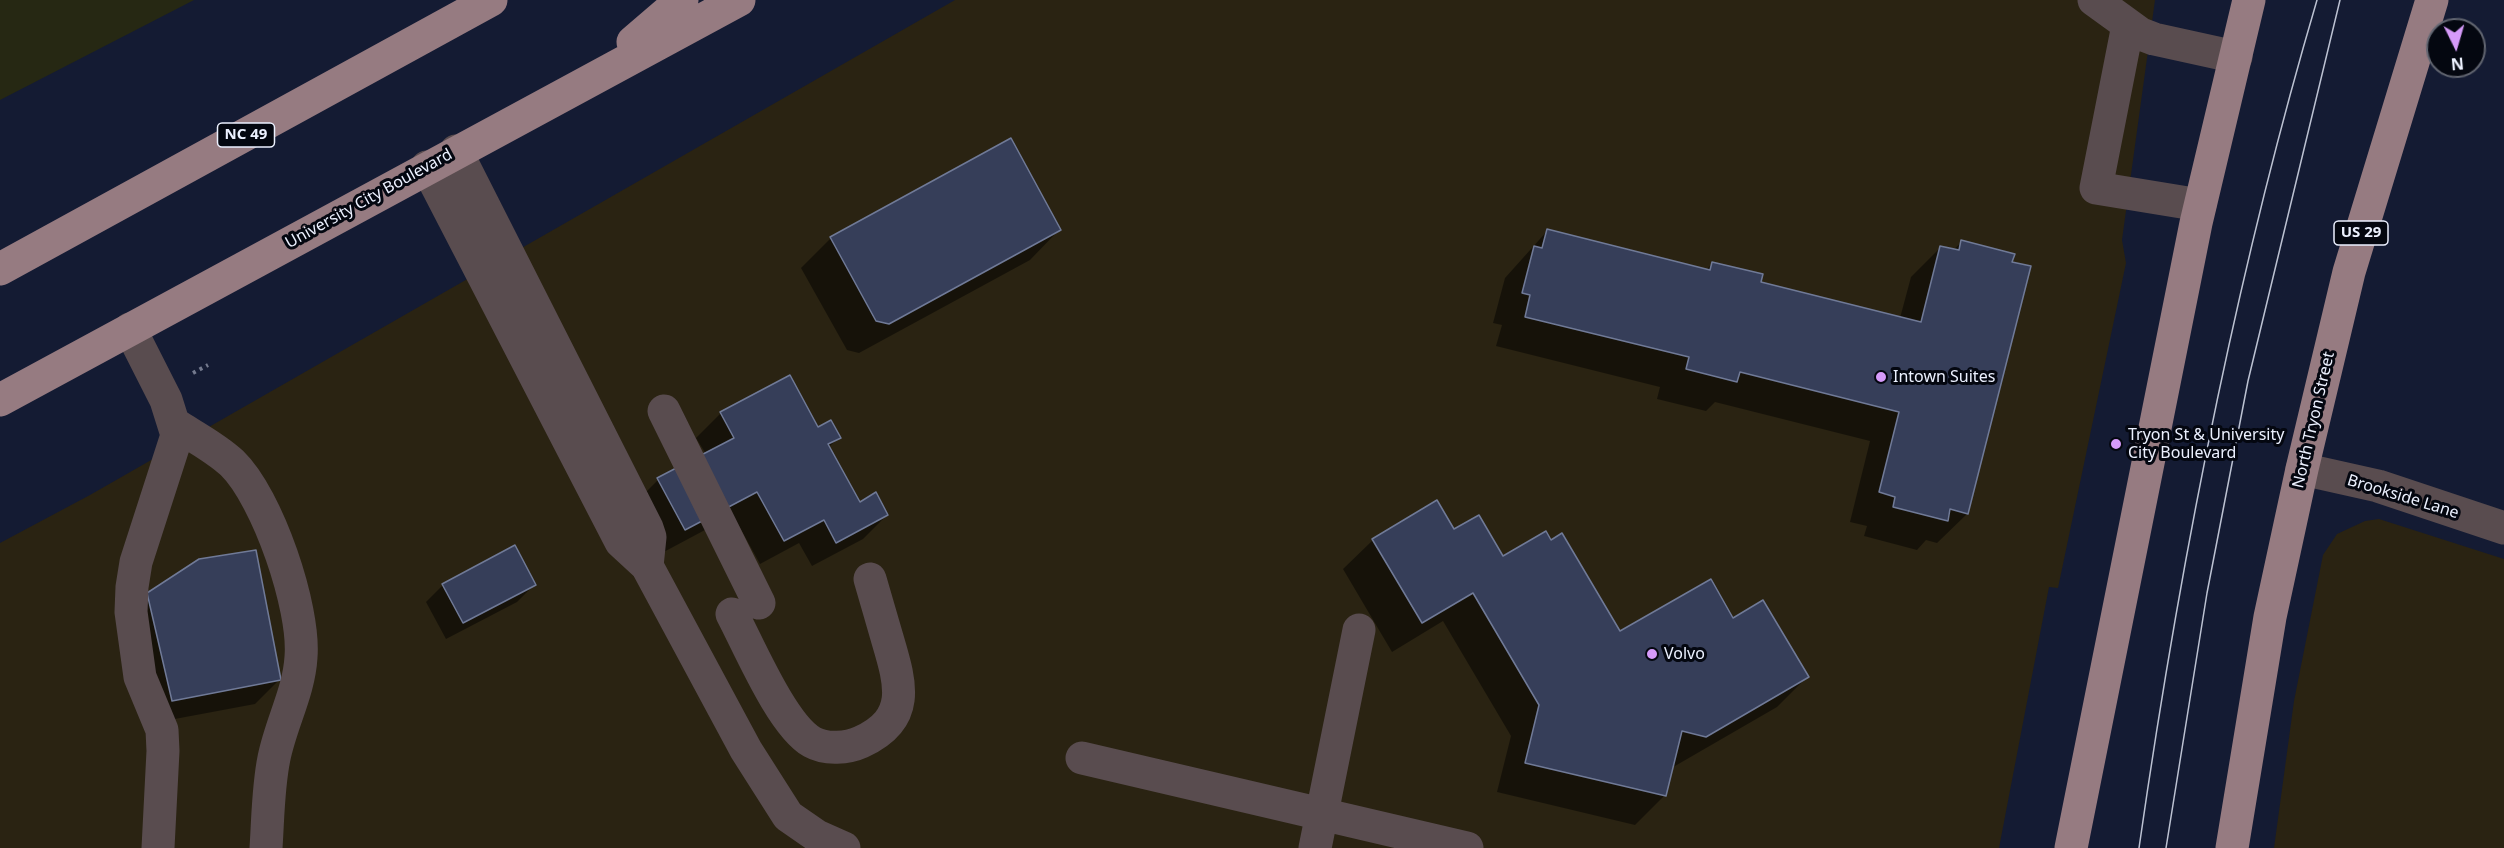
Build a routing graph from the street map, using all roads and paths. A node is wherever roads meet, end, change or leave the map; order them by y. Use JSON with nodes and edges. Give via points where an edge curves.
{"nodes":[{"id":1,"x":491,"y":0,"type":"edge"},
{"id":2,"x":682,"y":0,"type":"edge"},
{"id":3,"x":739,"y":0,"type":"edge"},
{"id":4,"x":2094,"y":0,"type":"edge"},
{"id":5,"x":2249,"y":0,"type":"edge"},
{"id":6,"x":2432,"y":0,"type":"edge"},
{"id":7,"x":2128,"y":25,"type":"junction"},
{"id":8,"x":2235,"y":57,"type":"junction"},
{"id":9,"x":579,"y":88,"type":"junction"},
{"id":10,"x":456,"y":151,"type":"junction"},
{"id":11,"x":427,"y":167,"type":"junction"},
{"id":12,"x":2200,"y":206,"type":"junction"},
{"id":13,"x":0,"y":269,"type":"edge"},
{"id":14,"x":130,"y":329,"type":"junction"},
{"id":15,"x":0,"y":400,"type":"edge"},
{"id":16,"x":663,"y":411,"type":"dead end"},
{"id":17,"x":176,"y":425,"type":"junction"},
{"id":18,"x":2302,"y":469,"type":"junction"},
{"id":19,"x":2504,"y":528,"type":"edge"},
{"id":20,"x":647,"y":566,"type":"junction"},
{"id":21,"x":870,"y":579,"type":"dead end"},
{"id":22,"x":1359,"y":630,"type":"dead end"},
{"id":23,"x":1082,"y":758,"type":"dead end"},
{"id":24,"x":1322,"y":813,"type":"junction"},
{"id":25,"x":158,"y":848,"type":"edge"},
{"id":26,"x":266,"y":848,"type":"edge"},
{"id":27,"x":844,"y":848,"type":"edge"},
{"id":28,"x":1315,"y":848,"type":"edge"},
{"id":29,"x":1467,"y":848,"type":"edge"},
{"id":30,"x":2071,"y":848,"type":"edge"},
{"id":31,"x":2232,"y":848,"type":"edge"}],
"edges":[{"from":1,"to":13,"type":"main road","number":"NC 49"},
{"from":2,"to":9,"type":"main road"},
{"from":3,"to":9,"type":"main road","name":"University City Boulevard"},
{"from":4,"to":7,"type":"street"},
{"from":5,"to":8,"type":"main road"},
{"from":6,"to":18,"type":"main road","name":"North Tryon Street","number":"US 29","via":[[2349,272]]},
{"from":7,"to":8,"type":"street","via":[[2154,39]]},
{"from":7,"to":12,"type":"street","via":[[2096,188]]},
{"from":8,"to":12,"type":"main road"},
{"from":9,"to":10,"type":"main road","name":"University City Boulevard"},
{"from":10,"to":11,"type":"main road","name":"University City Boulevard"},
{"from":10,"to":20,"type":"street","via":[[647,528]]},
{"from":11,"to":14,"type":"main road","name":"University City Boulevard"},
{"from":11,"to":20,"type":"street","via":[[621,542]]},
{"from":12,"to":30,"type":"main road"},
{"from":14,"to":15,"type":"main road","name":"University City Boulevard"},
{"from":14,"to":17,"type":"street"},
{"from":16,"to":21,"type":"street","via":[[746,609],[773,692],[812,742],[837,747],[856,744],[884,729],[899,702],[896,666]]},
{"from":17,"to":25,"type":"street","via":[[168,466],[136,562],[131,612],[140,677],[162,730]]},
{"from":17,"to":26,"type":"street","via":[[232,463],[252,488],[270,524],[298,624],[302,654],[299,678],[274,758]]},
{"from":18,"to":19,"type":"street","name":"Brookside Lane","via":[[2378,486]]},
{"from":18,"to":31,"type":"main road","name":"North Tryon Street","number":"US 29","via":[[2270,617]]},
{"from":20,"to":27,"type":"street","via":[[746,750],[788,816]]},
{"from":22,"to":24,"type":"street"},
{"from":23,"to":24,"type":"street"},
{"from":24,"to":28,"type":"street"},
{"from":24,"to":29,"type":"street"}]}
